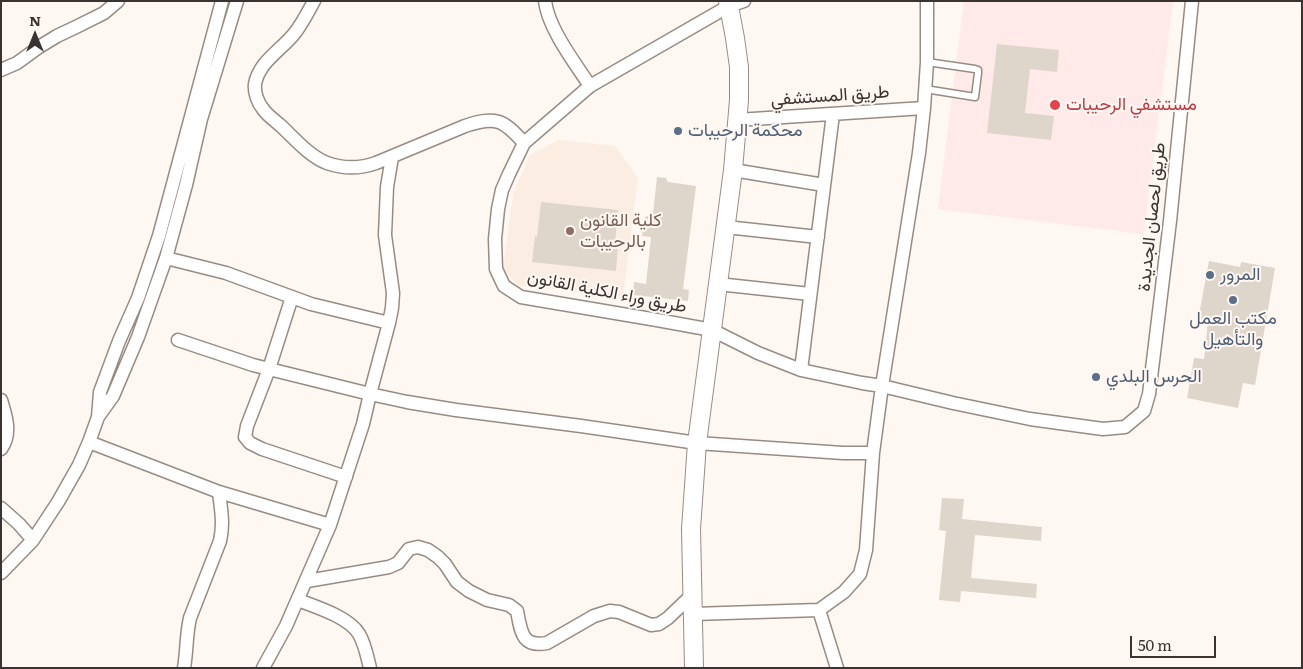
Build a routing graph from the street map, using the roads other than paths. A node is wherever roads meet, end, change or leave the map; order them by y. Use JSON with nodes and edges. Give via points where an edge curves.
{"nodes":[{"id":1,"x":118,"y":1,"type":"edge"},
{"id":2,"x":222,"y":1,"type":"edge"},
{"id":3,"x":237,"y":1,"type":"edge"},
{"id":4,"x":314,"y":1,"type":"edge"},
{"id":5,"x":545,"y":1,"type":"edge"},
{"id":6,"x":927,"y":1,"type":"edge"},
{"id":7,"x":1192,"y":1,"type":"edge"},
{"id":8,"x":734,"y":3,"type":"edge"},
{"id":9,"x":927,"y":62,"type":"junction"},
{"id":10,"x":1,"y":70,"type":"edge"},
{"id":11,"x":590,"y":86,"type":"junction"},
{"id":12,"x":925,"y":89,"type":"junction"},
{"id":13,"x":924,"y":108,"type":"junction"},
{"id":14,"x":833,"y":114,"type":"junction"},
{"id":15,"x":196,"y":118,"type":"junction"},
{"id":16,"x":738,"y":120,"type":"junction"},
{"id":17,"x":524,"y":143,"type":"junction"},
{"id":18,"x":392,"y":157,"type":"junction"},
{"id":19,"x":733,"y":170,"type":"junction"},
{"id":20,"x":824,"y":185,"type":"junction"},
{"id":21,"x":726,"y":227,"type":"junction"},
{"id":22,"x":818,"y":237,"type":"junction"},
{"id":23,"x":166,"y":258,"type":"junction"},
{"id":24,"x":718,"y":284,"type":"junction"},
{"id":25,"x":810,"y":294,"type":"junction"},
{"id":26,"x":292,"y":297,"type":"junction"},
{"id":27,"x":389,"y":323,"type":"junction"},
{"id":28,"x":712,"y":330,"type":"junction"},
{"id":29,"x":178,"y":340,"type":"dead end"},
{"id":30,"x":270,"y":369,"type":"junction"},
{"id":31,"x":801,"y":370,"type":"junction"},
{"id":32,"x":882,"y":386,"type":"junction"},
{"id":33,"x":370,"y":394,"type":"junction"},
{"id":34,"x":1,"y":400,"type":"edge"},
{"id":35,"x":98,"y":417,"type":"junction"},
{"id":36,"x":1125,"y":427,"type":"joint"},
{"id":37,"x":89,"y":442,"type":"junction"},
{"id":38,"x":697,"y":443,"type":"junction"},
{"id":39,"x":1,"y":449,"type":"edge"},
{"id":40,"x":873,"y":453,"type":"junction"},
{"id":41,"x":346,"y":476,"type":"junction"},
{"id":42,"x":219,"y":492,"type":"junction"},
{"id":43,"x":1,"y":508,"type":"edge"},
{"id":44,"x":330,"y":525,"type":"junction"},
{"id":45,"x":33,"y":540,"type":"junction"},
{"id":46,"x":1,"y":573,"type":"edge"},
{"id":47,"x":307,"y":581,"type":"junction"},
{"id":48,"x":693,"y":594,"type":"junction"},
{"id":49,"x":298,"y":600,"type":"junction"},
{"id":50,"x":819,"y":610,"type":"junction"},
{"id":51,"x":693,"y":614,"type":"junction"},
{"id":52,"x":184,"y":668,"type":"edge"},
{"id":53,"x":263,"y":668,"type":"edge"},
{"id":54,"x":370,"y":668,"type":"edge"},
{"id":55,"x":694,"y":668,"type":"edge"},
{"id":56,"x":837,"y":668,"type":"edge"}],
"edges":[{"from":1,"to":10,"type":"street","via":[[104,13],[57,36]]},
{"from":2,"to":15,"type":"street"},
{"from":3,"to":15,"type":"street"},
{"from":4,"to":18,"type":"street","via":[[294,34],[259,72],[255,87],[257,100],[263,110],[302,146],[326,162],[354,168]]},
{"from":5,"to":11,"type":"street","via":[[556,33]]},
{"from":6,"to":9,"type":"street"},
{"from":7,"to":36,"type":"street","name":"طريق لحصان الجديدة","via":[[1149,394],[1144,411]]},
{"from":8,"to":11,"type":"street","name":"طريق وراء الكلية القانون"},
{"from":8,"to":16,"type":"main road","via":[[739,67]]},
{"from":9,"to":12,"type":"street"},
{"from":9,"to":12,"type":"lane","via":[[976,69],[978,73],[975,96]]},
{"from":11,"to":17,"type":"street","name":"طريق وراء الكلية القانون"},
{"from":12,"to":13,"type":"street"},
{"from":13,"to":14,"type":"street","name":"طريق المستشفي"},
{"from":13,"to":32,"type":"street"},
{"from":14,"to":16,"type":"street","name":"طريق المستشفي"},
{"from":14,"to":20,"type":"street"},
{"from":15,"to":23,"type":"street","via":[[184,194]]},
{"from":15,"to":35,"type":"street","via":[[138,298],[100,392]]},
{"from":16,"to":19,"type":"main road"},
{"from":17,"to":18,"type":"street","via":[[505,124],[489,120],[465,126]]},
{"from":17,"to":28,"type":"street","name":"طريق وراء الكلية القانون","via":[[502,190],[498,209],[496,268],[504,286],[521,296],[553,303]]},
{"from":18,"to":27,"type":"street","via":[[385,235],[393,292]]},
{"from":19,"to":20,"type":"street"},
{"from":19,"to":21,"type":"main road"},
{"from":20,"to":22,"type":"street"},
{"from":21,"to":22,"type":"street"},
{"from":21,"to":24,"type":"main road"},
{"from":22,"to":25,"type":"street"},
{"from":23,"to":26,"type":"street"},
{"from":23,"to":35,"type":"street","via":[[113,396]]},
{"from":24,"to":25,"type":"street"},
{"from":24,"to":28,"type":"main road"},
{"from":25,"to":31,"type":"street"},
{"from":26,"to":27,"type":"street"},
{"from":26,"to":30,"type":"street"},
{"from":27,"to":33,"type":"street"},
{"from":28,"to":31,"type":"street","name":"طريق وراء الكلية القانون"},
{"from":28,"to":38,"type":"main road"},
{"from":29,"to":30,"type":"street"},
{"from":30,"to":33,"type":"street"},
{"from":30,"to":41,"type":"street","via":[[245,437],[262,449]]},
{"from":31,"to":32,"type":"street","name":"طريق وراء الكلية القانون"},
{"from":32,"to":36,"type":"street","name":"طريق وراء الكلية القانون","via":[[1030,419],[1103,429]]},
{"from":32,"to":40,"type":"street"},
{"from":33,"to":38,"type":"street","via":[[456,410]]},
{"from":33,"to":41,"type":"street"},
{"from":34,"to":39,"type":"street","via":[[8,428],[6,442]]},
{"from":35,"to":37,"type":"street"},
{"from":37,"to":42,"type":"street"},
{"from":37,"to":45,"type":"street","via":[[58,502]]},
{"from":38,"to":40,"type":"street"},
{"from":38,"to":48,"type":"main road","via":[[691,529]]},
{"from":40,"to":50,"type":"street","via":[[866,550],[860,574],[844,592]]},
{"from":41,"to":44,"type":"street"},
{"from":42,"to":44,"type":"street"},
{"from":42,"to":52,"type":"street","via":[[222,532],[190,618]]},
{"from":43,"to":45,"type":"street"},
{"from":44,"to":47,"type":"street"},
{"from":45,"to":46,"type":"street"},
{"from":47,"to":48,"type":"street","via":[[389,567],[398,563],[409,549],[418,547],[438,557],[457,582],[469,591],[517,611],[524,637],[538,644],[547,643],[594,616],[610,611],[651,625],[658,624]]},
{"from":47,"to":49,"type":"street"},
{"from":48,"to":51,"type":"main road"},
{"from":49,"to":53,"type":"street"},
{"from":49,"to":54,"type":"street","via":[[328,611],[358,632]]},
{"from":50,"to":51,"type":"street"},
{"from":50,"to":56,"type":"street"},
{"from":51,"to":55,"type":"main road"}]}
